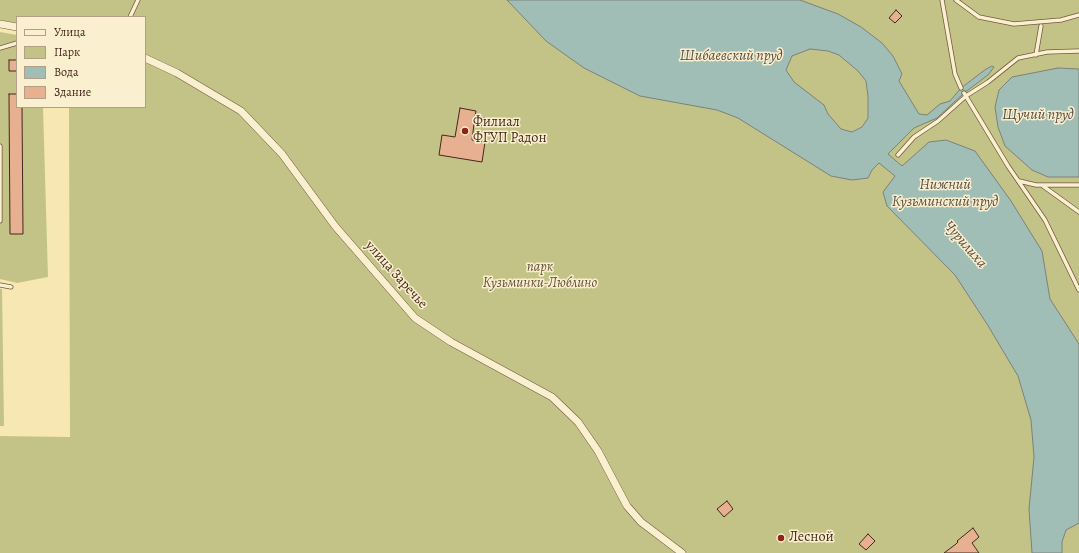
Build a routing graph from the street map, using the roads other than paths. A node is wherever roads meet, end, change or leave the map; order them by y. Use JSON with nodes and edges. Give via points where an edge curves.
{"nodes":[{"id":1,"x":138,"y":0,"type":"edge"},
{"id":2,"x":942,"y":0,"type":"edge"},
{"id":3,"x":956,"y":0,"type":"edge"},
{"id":4,"x":1079,"y":15,"type":"edge"},
{"id":5,"x":130,"y":16,"type":"edge"},
{"id":6,"x":0,"y":24,"type":"edge"},
{"id":7,"x":1041,"y":26,"type":"dead end"},
{"id":8,"x":16,"y":27,"type":"edge"},
{"id":9,"x":16,"y":43,"type":"edge"},
{"id":10,"x":0,"y":48,"type":"edge"},
{"id":11,"x":1079,"y":52,"type":"edge"},
{"id":12,"x":1036,"y":55,"type":"junction"},
{"id":13,"x":146,"y":58,"type":"edge"},
{"id":14,"x":961,"y":88,"type":"dead end"},
{"id":15,"x":965,"y":95,"type":"junction"},
{"id":16,"x":0,"y":146,"type":"edge"},
{"id":17,"x":898,"y":154,"type":"dead end"},
{"id":18,"x":1019,"y":181,"type":"junction"},
{"id":19,"x":1042,"y":185,"type":"junction"},
{"id":20,"x":1079,"y":185,"type":"edge"},
{"id":21,"x":1079,"y":212,"type":"edge"},
{"id":22,"x":0,"y":221,"type":"edge"},
{"id":23,"x":0,"y":285,"type":"edge"},
{"id":24,"x":11,"y":287,"type":"dead end"},
{"id":25,"x":1079,"y":290,"type":"edge"},
{"id":26,"x":682,"y":553,"type":"edge"}],
"edges":[{"from":1,"to":5,"type":"lane"},
{"from":2,"to":14,"type":"lane","via":[[955,74]]},
{"from":3,"to":4,"type":"lane","via":[[979,16],[1014,24],[1061,20]]},
{"from":6,"to":8,"type":"street"},
{"from":7,"to":12,"type":"lane"},
{"from":9,"to":10,"type":"lane"},
{"from":11,"to":12,"type":"lane","via":[[1047,52]]},
{"from":12,"to":15,"type":"lane","via":[[1018,58],[988,82]]},
{"from":13,"to":26,"type":"street","name":"улица Заречье","via":[[177,73],[241,112],[282,154],[335,226],[415,318],[451,342],[552,397],[578,422],[598,451],[627,506],[641,522]]},
{"from":15,"to":17,"type":"lane","via":[[938,122],[914,137]]},
{"from":15,"to":18,"type":"lane"},
{"from":16,"to":22,"type":"lane"},
{"from":18,"to":19,"type":"lane"},
{"from":18,"to":25,"type":"lane","via":[[1045,220]]},
{"from":19,"to":20,"type":"lane"},
{"from":19,"to":21,"type":"lane"},
{"from":23,"to":24,"type":"lane"}]}
